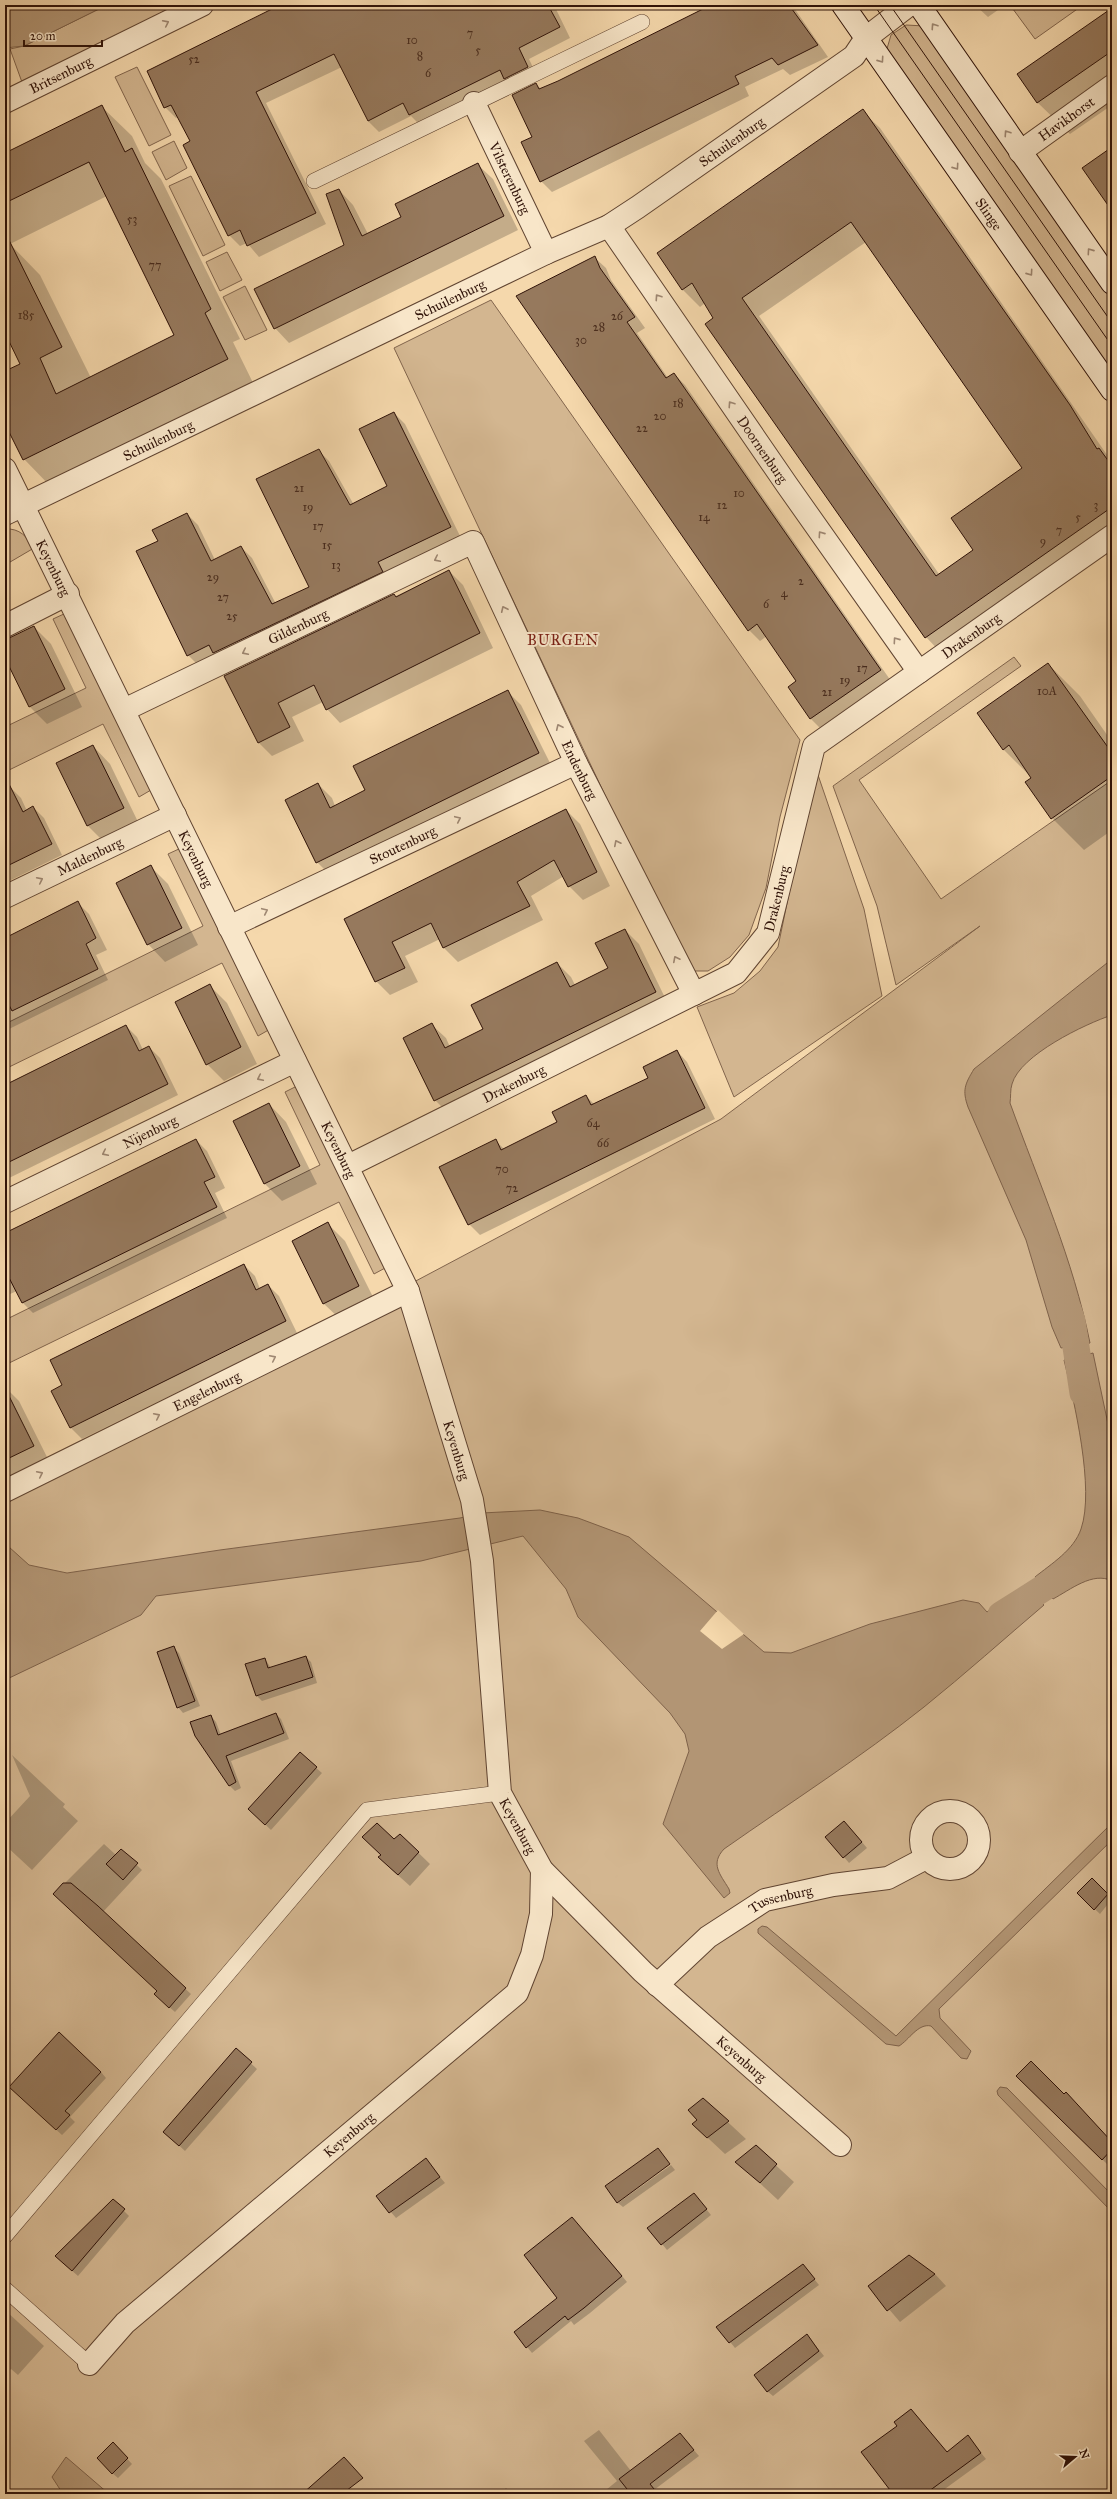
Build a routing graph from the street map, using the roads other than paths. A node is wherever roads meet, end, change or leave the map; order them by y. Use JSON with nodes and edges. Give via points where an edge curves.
{"nodes":[{"id":1,"x":202,"y":5,"type":"edge"},
{"id":2,"x":843,"y":5,"type":"edge"},
{"id":3,"x":909,"y":5,"type":"edge"},
{"id":4,"x":919,"y":5,"type":"edge"},
{"id":5,"x":642,"y":22,"type":"dead end"},
{"id":6,"x":866,"y":38,"type":"junction"},
{"id":7,"x":1112,"y":86,"type":"edge"},
{"id":8,"x":5,"y":102,"type":"edge"},
{"id":9,"x":474,"y":103,"type":"junction"},
{"id":10,"x":1020,"y":152,"type":"junction"},
{"id":11,"x":314,"y":181,"type":"dead end"},
{"id":12,"x":609,"y":226,"type":"junction"},
{"id":13,"x":546,"y":253,"type":"junction"},
{"id":14,"x":1112,"y":283,"type":"edge"},
{"id":15,"x":1112,"y":390,"type":"edge"},
{"id":16,"x":5,"y":469,"type":"edge"},
{"id":17,"x":14,"y":510,"type":"edge"},
{"id":18,"x":1112,"y":536,"type":"edge"},
{"id":19,"x":473,"y":542,"type":"joint"},
{"id":20,"x":68,"y":594,"type":"junction"},
{"id":21,"x":5,"y":626,"type":"edge"},
{"id":22,"x":919,"y":672,"type":"junction"},
{"id":23,"x":124,"y":710,"type":"junction"},
{"id":24,"x":576,"y":762,"type":"junction"},
{"id":25,"x":175,"y":815,"type":"junction"},
{"id":26,"x":5,"y":897,"type":"edge"},
{"id":27,"x":229,"y":928,"type":"junction"},
{"id":28,"x":694,"y":994,"type":"junction"},
{"id":29,"x":295,"y":1061,"type":"junction"},
{"id":30,"x":348,"y":1166,"type":"junction"},
{"id":31,"x":5,"y":1202,"type":"edge"},
{"id":32,"x":408,"y":1291,"type":"junction"},
{"id":33,"x":5,"y":1491,"type":"edge"},
{"id":34,"x":500,"y":1793,"type":"junction"},
{"id":35,"x":926,"y":1858,"type":"dead end"},
{"id":36,"x":542,"y":1870,"type":"junction"},
{"id":37,"x":657,"y":1985,"type":"junction"},
{"id":38,"x":840,"y":2144,"type":"dead end"},
{"id":39,"x":5,"y":2236,"type":"edge"},
{"id":40,"x":5,"y":2289,"type":"edge"},
{"id":41,"x":89,"y":2364,"type":"joint"}],
"edges":[{"from":8,"to":1,"type":"street","name":"Britsenburg","one_way":true},
{"from":2,"to":6,"type":"street","name":"Slinge"},
{"from":3,"to":6,"type":"street"},
{"from":10,"to":4,"type":"street","one_way":true},
{"from":5,"to":9,"type":"lane"},
{"from":6,"to":12,"type":"street","name":"Schuilenburg","via":[[854,56]]},
{"from":6,"to":15,"type":"street","name":"Slinge","one_way":true},
{"from":7,"to":10,"type":"street","name":"Havikhorst"},
{"from":9,"to":11,"type":"lane"},
{"from":9,"to":13,"type":"street","name":"Vilsterenburg"},
{"from":14,"to":10,"type":"street","one_way":true},
{"from":12,"to":13,"type":"street","name":"Schuilenburg"},
{"from":22,"to":12,"type":"street","name":"Doornenburg","one_way":true},
{"from":13,"to":17,"type":"street","name":"Schuilenburg"},
{"from":16,"to":17,"type":"street","name":"Keyenburg"},
{"from":17,"to":20,"type":"street","name":"Keyenburg"},
{"from":18,"to":22,"type":"street","name":"Drakenburg"},
{"from":19,"to":23,"type":"street","name":"Gildenburg","one_way":true},
{"from":24,"to":19,"type":"street","name":"Endenburg","one_way":true},
{"from":20,"to":21,"type":"street"},
{"from":20,"to":23,"type":"street","name":"Keyenburg"},
{"from":22,"to":28,"type":"street","name":"Drakenburg","via":[[814,746],[768,933],[736,973]]},
{"from":23,"to":25,"type":"street","name":"Keyenburg"},
{"from":27,"to":24,"type":"street","name":"Stoutenburg","one_way":true},
{"from":28,"to":24,"type":"street","name":"Endenburg","one_way":true},
{"from":26,"to":25,"type":"street","name":"Maldenburg","one_way":true},
{"from":25,"to":27,"type":"street","name":"Keyenburg"},
{"from":27,"to":29,"type":"street","name":"Keyenburg"},
{"from":28,"to":30,"type":"street","name":"Drakenburg"},
{"from":29,"to":30,"type":"street","name":"Keyenburg"},
{"from":29,"to":31,"type":"street","name":"Nijenburg","one_way":true},
{"from":30,"to":32,"type":"street","name":"Keyenburg"},
{"from":33,"to":32,"type":"street","name":"Engelenburg","one_way":true},
{"from":32,"to":34,"type":"street","name":"Keyenburg","via":[[472,1500],[482,1561]]},
{"from":34,"to":36,"type":"street","name":"Keyenburg"},
{"from":34,"to":39,"type":"lane","via":[[367,1810]]},
{"from":35,"to":37,"type":"street","name":"Tussenburg","via":[[888,1878],[833,1885],[765,1900],[708,1938]]},
{"from":36,"to":37,"type":"street","name":"Keyenburg"},
{"from":36,"to":41,"type":"street","name":"Keyenburg","via":[[541,1914],[532,1955],[517,1993],[125,2323]]},
{"from":37,"to":38,"type":"street","name":"Keyenburg"},
{"from":40,"to":41,"type":"lane"}]}
